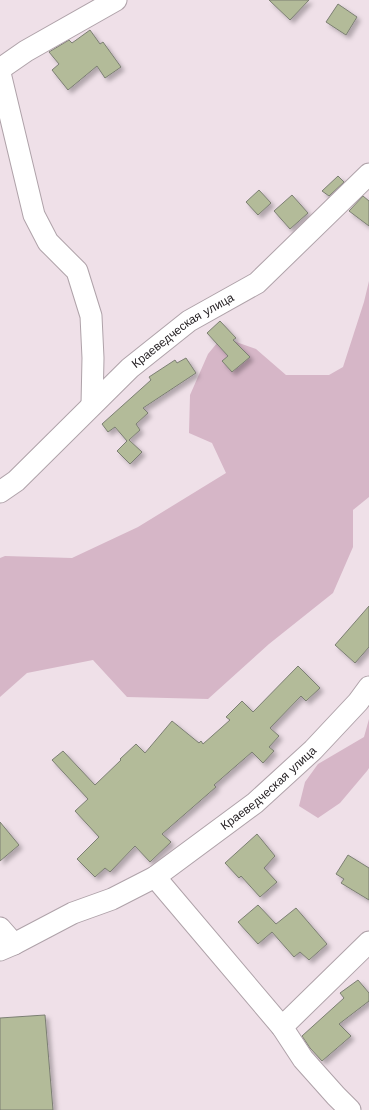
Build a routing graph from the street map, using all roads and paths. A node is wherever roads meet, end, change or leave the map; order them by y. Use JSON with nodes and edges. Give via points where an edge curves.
{"nodes":[{"id":1,"x":116,"y":0,"type":"edge"},
{"id":2,"x":0,"y":69,"type":"edge"},
{"id":3,"x":0,"y":73,"type":"edge"},
{"id":4,"x":369,"y":174,"type":"edge"},
{"id":5,"x":92,"y":405,"type":"junction"},
{"id":6,"x":0,"y":492,"type":"edge"},
{"id":7,"x":369,"y":687,"type":"edge"},
{"id":8,"x":156,"y":877,"type":"junction"},
{"id":9,"x":0,"y":928,"type":"edge"},
{"id":10,"x":369,"y":942,"type":"edge"},
{"id":11,"x":7,"y":947,"type":"edge"},
{"id":12,"x":282,"y":1026,"type":"junction"},
{"id":13,"x":350,"y":1110,"type":"edge"}],
"edges":[{"from":1,"to":2,"type":"street","via":[[26,51]]},
{"from":3,"to":5,"type":"street","via":[[34,215],[48,242],[77,271],[91,316]]},
{"from":4,"to":5,"type":"street","name":"Краеведческая улица","via":[[257,283],[189,321],[130,368]]},
{"from":5,"to":6,"type":"street","name":"Краеведческая улица","via":[[16,481]]},
{"from":7,"to":8,"type":"street","name":"Краеведческая улица","via":[[313,750],[255,803]]},
{"from":8,"to":11,"type":"street","name":"Краеведческая улица","via":[[112,899],[73,913]]},
{"from":8,"to":12,"type":"street"},
{"from":9,"to":11,"type":"street","name":"Краеведческая улица"},
{"from":10,"to":12,"type":"street"},
{"from":12,"to":13,"type":"street","via":[[303,1059]]}]}
